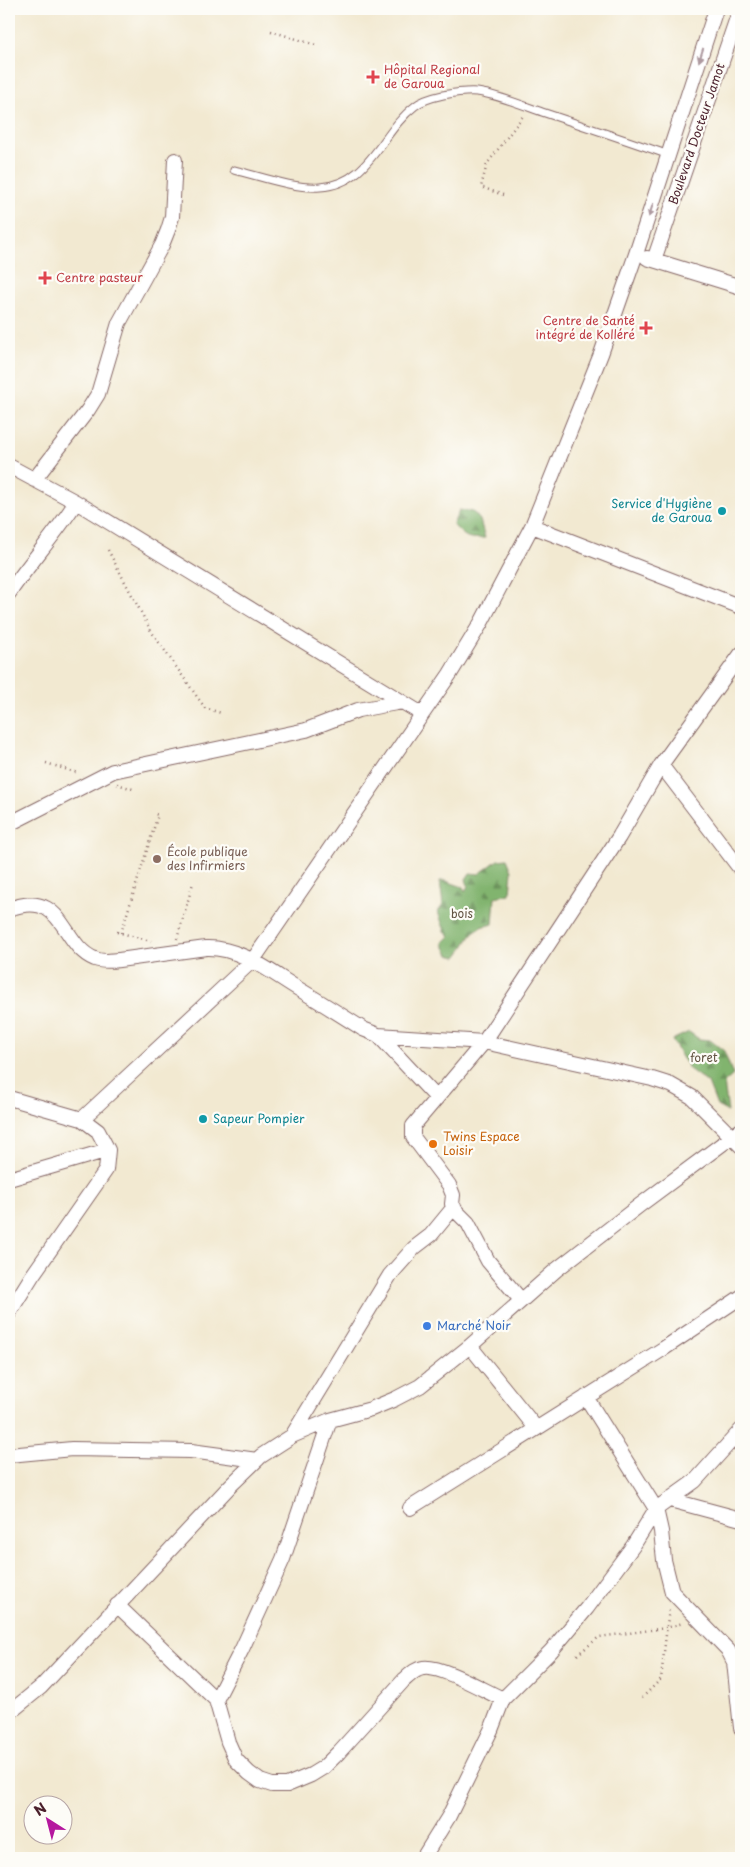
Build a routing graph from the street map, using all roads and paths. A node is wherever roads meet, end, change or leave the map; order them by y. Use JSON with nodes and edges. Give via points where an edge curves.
{"nodes":[{"id":1,"x":716,"y":9,"type":"edge"},
{"id":2,"x":740,"y":9,"type":"edge"},
{"id":3,"x":271,"y":32,"type":"dead end"},
{"id":4,"x":316,"y":45,"type":"dead end"},
{"id":5,"x":530,"y":108,"type":"junction"},
{"id":6,"x":668,"y":154,"type":"junction"},
{"id":7,"x":175,"y":160,"type":"dead end"},
{"id":8,"x":234,"y":170,"type":"dead end"},
{"id":9,"x":503,"y":195,"type":"dead end"},
{"id":10,"x":636,"y":254,"type":"junction"},
{"id":11,"x":654,"y":260,"type":"junction"},
{"id":12,"x":741,"y":287,"type":"edge"},
{"id":13,"x":9,"y":466,"type":"edge"},
{"id":14,"x":34,"y":480,"type":"junction"},
{"id":15,"x":76,"y":502,"type":"junction"},
{"id":16,"x":532,"y":526,"type":"junction"},
{"id":17,"x":108,"y":550,"type":"dead end"},
{"id":18,"x":9,"y":593,"type":"edge"},
{"id":19,"x":741,"y":607,"type":"edge"},
{"id":20,"x":741,"y":654,"type":"edge"},
{"id":21,"x":402,"y":702,"type":"junction"},
{"id":22,"x":221,"y":713,"type":"dead end"},
{"id":23,"x":422,"y":714,"type":"junction"},
{"id":24,"x":661,"y":765,"type":"junction"},
{"id":25,"x":152,"y":813,"type":"dead end"},
{"id":26,"x":9,"y":824,"type":"edge"},
{"id":27,"x":741,"y":870,"type":"edge"},
{"id":28,"x":193,"y":883,"type":"dead end"},
{"id":29,"x":9,"y":909,"type":"edge"},
{"id":30,"x":117,"y":932,"type":"dead end"},
{"id":31,"x":122,"y":933,"type":"junction"},
{"id":32,"x":157,"y":943,"type":"dead end"},
{"id":33,"x":175,"y":947,"type":"dead end"},
{"id":34,"x":253,"y":960,"type":"junction"},
{"id":35,"x":378,"y":1035,"type":"junction"},
{"id":36,"x":484,"y":1042,"type":"junction"},
{"id":37,"x":436,"y":1096,"type":"junction"},
{"id":38,"x":9,"y":1098,"type":"edge"},
{"id":39,"x":82,"y":1118,"type":"junction"},
{"id":40,"x":739,"y":1138,"type":"edge"},
{"id":41,"x":108,"y":1150,"type":"junction"},
{"id":42,"x":9,"y":1180,"type":"edge"},
{"id":43,"x":454,"y":1207,"type":"junction"},
{"id":44,"x":741,"y":1297,"type":"edge"},
{"id":45,"x":521,"y":1300,"type":"junction"},
{"id":46,"x":9,"y":1313,"type":"edge"},
{"id":47,"x":470,"y":1346,"type":"junction"},
{"id":48,"x":586,"y":1396,"type":"junction"},
{"id":49,"x":330,"y":1420,"type":"junction"},
{"id":50,"x":536,"y":1428,"type":"junction"},
{"id":51,"x":741,"y":1430,"type":"edge"},
{"id":52,"x":292,"y":1436,"type":"junction"},
{"id":53,"x":9,"y":1455,"type":"edge"},
{"id":54,"x":256,"y":1460,"type":"junction"},
{"id":55,"x":670,"y":1500,"type":"junction"},
{"id":56,"x":410,"y":1508,"type":"dead end"},
{"id":57,"x":656,"y":1509,"type":"junction"},
{"id":58,"x":741,"y":1519,"type":"edge"},
{"id":59,"x":672,"y":1592,"type":"junction"},
{"id":60,"x":117,"y":1606,"type":"junction"},
{"id":61,"x":696,"y":1618,"type":"junction"},
{"id":62,"x":666,"y":1628,"type":"junction"},
{"id":63,"x":577,"y":1655,"type":"dead end"},
{"id":64,"x":642,"y":1698,"type":"dead end"},
{"id":65,"x":503,"y":1699,"type":"junction"},
{"id":66,"x":216,"y":1700,"type":"junction"},
{"id":67,"x":9,"y":1713,"type":"edge"},
{"id":68,"x":741,"y":1728,"type":"edge"},
{"id":69,"x":423,"y":1858,"type":"edge"}],
"edges":[{"from":1,"to":6,"type":"street","name":"Boulevard Docteur Jamot","one_way":true},
{"from":2,"to":11,"type":"street","name":"Boulevard Docteur Jamot"},
{"from":3,"to":4,"type":"path"},
{"from":5,"to":6,"type":"lane"},
{"from":5,"to":8,"type":"lane","via":[[478,92],[428,99],[415,105],[363,168],[335,185],[306,187]]},
{"from":5,"to":9,"type":"path","via":[[487,164],[481,187]]},
{"from":6,"to":10,"type":"street","name":"Boulevard Docteur Jamot","one_way":true},
{"from":7,"to":14,"type":"street","via":[[172,217],[168,230],[119,322],[98,394]]},
{"from":10,"to":11,"type":"street"},
{"from":10,"to":16,"type":"street","name":"Boulevard Docteur Jamot","via":[[601,354]]},
{"from":11,"to":12,"type":"street"},
{"from":13,"to":14,"type":"street"},
{"from":14,"to":15,"type":"street"},
{"from":15,"to":18,"type":"street"},
{"from":15,"to":21,"type":"street"},
{"from":16,"to":19,"type":"street"},
{"from":16,"to":23,"type":"street","name":"Boulevard Docteur Jamot","via":[[481,622]]},
{"from":17,"to":22,"type":"path","via":[[151,631],[205,708]]},
{"from":20,"to":24,"type":"street"},
{"from":21,"to":23,"type":"street"},
{"from":21,"to":26,"type":"street","via":[[358,710],[306,730],[113,771]]},
{"from":23,"to":34,"type":"street","name":"Boulevard Docteur Jamot"},
{"from":24,"to":27,"type":"street"},
{"from":24,"to":36,"type":"street","via":[[619,837]]},
{"from":25,"to":31,"type":"path","via":[[158,815]]},
{"from":28,"to":33,"type":"path"},
{"from":29,"to":34,"type":"street","via":[[26,905],[50,910],[72,938],[95,959],[119,960],[216,948]]},
{"from":30,"to":31,"type":"path"},
{"from":31,"to":32,"type":"path"},
{"from":34,"to":35,"type":"street","via":[[363,1029]]},
{"from":34,"to":39,"type":"street","name":"Boulevard Docteur Jamot"},
{"from":35,"to":36,"type":"street"},
{"from":35,"to":37,"type":"street"},
{"from":36,"to":37,"type":"street"},
{"from":36,"to":40,"type":"street","via":[[671,1085],[692,1097]]},
{"from":37,"to":43,"type":"street","via":[[413,1126],[413,1137],[449,1185]]},
{"from":38,"to":39,"type":"street"},
{"from":39,"to":41,"type":"street","via":[[98,1131]]},
{"from":40,"to":45,"type":"street","via":[[640,1205]]},
{"from":41,"to":42,"type":"street"},
{"from":41,"to":46,"type":"street","via":[[106,1170]]},
{"from":43,"to":45,"type":"street","via":[[468,1223],[488,1261]]},
{"from":43,"to":52,"type":"street","via":[[390,1275]]},
{"from":44,"to":48,"type":"street"},
{"from":45,"to":47,"type":"street"},
{"from":47,"to":49,"type":"street","via":[[420,1386],[371,1409]]},
{"from":47,"to":50,"type":"street"},
{"from":48,"to":50,"type":"street"},
{"from":48,"to":57,"type":"street"},
{"from":49,"to":52,"type":"street"},
{"from":49,"to":66,"type":"street","via":[[283,1559]]},
{"from":50,"to":56,"type":"street"},
{"from":51,"to":55,"type":"street","via":[[695,1480]]},
{"from":52,"to":54,"type":"street"},
{"from":53,"to":54,"type":"street","via":[[72,1449],[192,1451]]},
{"from":54,"to":60,"type":"street"},
{"from":55,"to":57,"type":"street"},
{"from":55,"to":58,"type":"street"},
{"from":57,"to":59,"type":"street"},
{"from":57,"to":65,"type":"street","via":[[588,1608]]},
{"from":59,"to":61,"type":"street"},
{"from":59,"to":62,"type":"path"},
{"from":60,"to":66,"type":"street"},
{"from":60,"to":67,"type":"street","via":[[40,1687]]},
{"from":61,"to":62,"type":"path"},
{"from":61,"to":68,"type":"street","via":[[728,1650],[734,1662]]},
{"from":62,"to":63,"type":"path","via":[[599,1637]]},
{"from":62,"to":64,"type":"path","via":[[661,1678]]},
{"from":65,"to":66,"type":"street","via":[[438,1669],[421,1668],[404,1680],[324,1766],[287,1784],[272,1785],[260,1781],[236,1760]]},
{"from":65,"to":69,"type":"street","via":[[449,1816]]}]}
